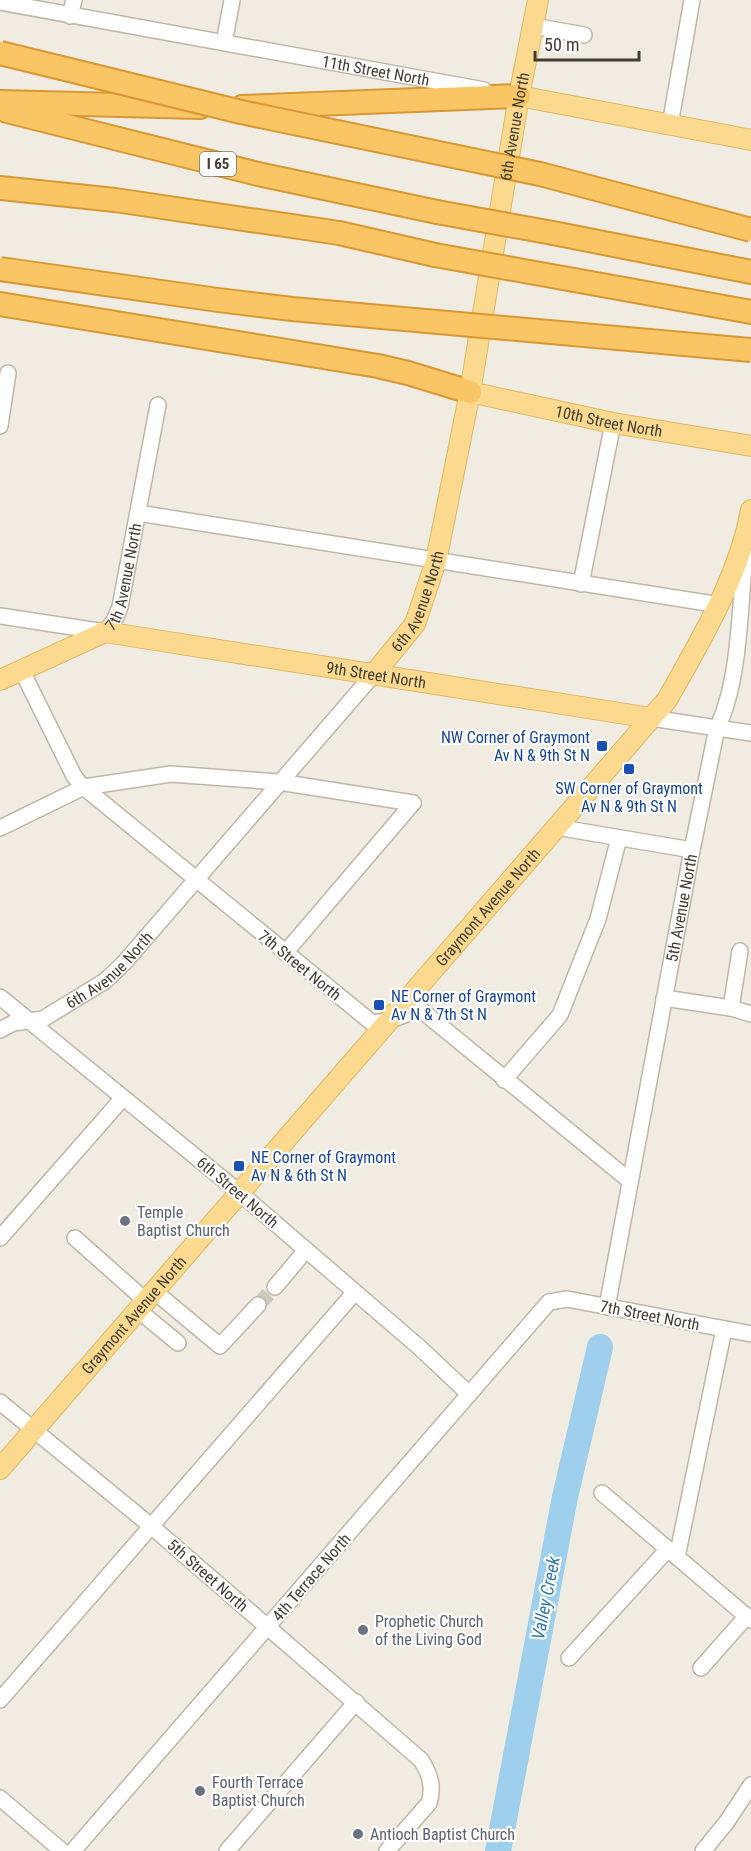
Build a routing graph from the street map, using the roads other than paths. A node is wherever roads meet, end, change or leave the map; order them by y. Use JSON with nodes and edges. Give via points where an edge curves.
{"nodes":[{"id":1,"x":74,"y":0,"type":"edge"},
{"id":2,"x":232,"y":0,"type":"edge"},
{"id":3,"x":538,"y":0,"type":"edge"},
{"id":4,"x":692,"y":0,"type":"edge"},
{"id":5,"x":0,"y":2,"type":"edge"},
{"id":6,"x":70,"y":16,"type":"junction"},
{"id":7,"x":533,"y":26,"type":"junction"},
{"id":8,"x":584,"y":35,"type":"dead end"},
{"id":9,"x":224,"y":43,"type":"junction"},
{"id":10,"x":0,"y":53,"type":"edge"},
{"id":11,"x":519,"y":96,"type":"junction"},
{"id":12,"x":0,"y":102,"type":"edge"},
{"id":13,"x":0,"y":109,"type":"edge"},
{"id":14,"x":670,"y":124,"type":"junction"},
{"id":15,"x":751,"y":140,"type":"edge"},
{"id":16,"x":0,"y":188,"type":"edge"},
{"id":17,"x":751,"y":230,"type":"edge"},
{"id":18,"x":0,"y":269,"type":"edge"},
{"id":19,"x":746,"y":271,"type":"edge"},
{"id":20,"x":0,"y":304,"type":"edge"},
{"id":21,"x":742,"y":311,"type":"edge"},
{"id":22,"x":751,"y":350,"type":"edge"},
{"id":23,"x":8,"y":373,"type":"dead end"},
{"id":24,"x":470,"y":392,"type":"junction"},
{"id":25,"x":158,"y":405,"type":"dead end"},
{"id":26,"x":613,"y":423,"type":"junction"},
{"id":27,"x":0,"y":426,"type":"edge"},
{"id":28,"x":751,"y":446,"type":"edge"},
{"id":29,"x":751,"y":510,"type":"edge"},
{"id":30,"x":138,"y":513,"type":"junction"},
{"id":31,"x":748,"y":539,"type":"edge"},
{"id":32,"x":436,"y":561,"type":"junction"},
{"id":33,"x":581,"y":584,"type":"junction"},
{"id":34,"x":720,"y":605,"type":"junction"},
{"id":35,"x":0,"y":616,"type":"edge"},
{"id":36,"x":105,"y":632,"type":"junction"},
{"id":37,"x":21,"y":669,"type":"junction"},
{"id":38,"x":373,"y":675,"type":"junction"},
{"id":39,"x":0,"y":680,"type":"edge"},
{"id":40,"x":651,"y":718,"type":"junction"},
{"id":41,"x":717,"y":728,"type":"junction"},
{"id":42,"x":751,"y":734,"type":"edge"},
{"id":43,"x":279,"y":782,"type":"junction"},
{"id":44,"x":84,"y":787,"type":"junction"},
{"id":45,"x":556,"y":827,"type":"junction"},
{"id":46,"x":0,"y":828,"type":"edge"},
{"id":47,"x":619,"y":838,"type":"junction"},
{"id":48,"x":692,"y":850,"type":"junction"},
{"id":49,"x":196,"y":879,"type":"junction"},
{"id":50,"x":740,"y":951,"type":"dead end"},
{"id":51,"x":285,"y":953,"type":"junction"},
{"id":52,"x":0,"y":997,"type":"edge"},
{"id":53,"x":664,"y":998,"type":"junction"},
{"id":54,"x":731,"y":1008,"type":"junction"},
{"id":55,"x":751,"y":1014,"type":"edge"},
{"id":56,"x":389,"y":1020,"type":"junction"},
{"id":57,"x":28,"y":1021,"type":"junction"},
{"id":58,"x":0,"y":1030,"type":"edge"},
{"id":59,"x":504,"y":1080,"type":"junction"},
{"id":60,"x":122,"y":1099,"type":"junction"},
{"id":61,"x":630,"y":1181,"type":"junction"},
{"id":62,"x":240,"y":1193,"type":"junction"},
{"id":63,"x":0,"y":1238,"type":"edge"},
{"id":64,"x":75,"y":1238,"type":"dead end"},
{"id":65,"x":306,"y":1250,"type":"junction"},
{"id":66,"x":275,"y":1287,"type":"tunnel mouth"},
{"id":67,"x":355,"y":1292,"type":"junction"},
{"id":68,"x":146,"y":1300,"type":"junction"},
{"id":69,"x":549,"y":1302,"type":"joint"},
{"id":70,"x":258,"y":1305,"type":"tunnel mouth"},
{"id":71,"x":607,"y":1306,"type":"junction"},
{"id":72,"x":724,"y":1329,"type":"junction"},
{"id":73,"x":751,"y":1334,"type":"edge"},
{"id":74,"x":178,"y":1343,"type":"dead end"},
{"id":75,"x":470,"y":1394,"type":"junction"},
{"id":76,"x":0,"y":1402,"type":"edge"},
{"id":77,"x":35,"y":1429,"type":"junction"},
{"id":78,"x":0,"y":1469,"type":"edge"},
{"id":79,"x":602,"y":1493,"type":"dead end"},
{"id":80,"x":151,"y":1526,"type":"junction"},
{"id":81,"x":673,"y":1553,"type":"junction"},
{"id":82,"x":749,"y":1618,"type":"edge"},
{"id":83,"x":268,"y":1626,"type":"junction"},
{"id":84,"x":569,"y":1658,"type":"dead end"},
{"id":85,"x":701,"y":1668,"type":"dead end"},
{"id":86,"x":0,"y":1700,"type":"edge"},
{"id":87,"x":356,"y":1702,"type":"junction"},
{"id":88,"x":751,"y":1785,"type":"edge"},
{"id":89,"x":0,"y":1798,"type":"edge"},
{"id":90,"x":62,"y":1851,"type":"edge"},
{"id":91,"x":73,"y":1851,"type":"edge"},
{"id":92,"x":227,"y":1851,"type":"edge"},
{"id":93,"x":387,"y":1851,"type":"edge"},
{"id":94,"x":703,"y":1851,"type":"edge"}],
"edges":[{"from":1,"to":6,"type":"street"},
{"from":2,"to":9,"type":"street"},
{"from":3,"to":7,"type":"main road","name":"6th Avenue North"},
{"from":4,"to":14,"type":"street"},
{"from":5,"to":6,"type":"street","name":"11th Street North"},
{"from":6,"to":9,"type":"street","name":"11th Street North"},
{"from":7,"to":8,"type":"street"},
{"from":7,"to":11,"type":"main road","name":"6th Avenue North"},
{"from":9,"to":11,"type":"street","name":"11th Street North"},
{"from":10,"to":17,"type":"highway","bridge":true,"via":[[241,112],[540,174]]},
{"from":11,"to":12,"type":"highway","via":[[259,108]]},
{"from":11,"to":14,"type":"main road","name":"11th Street North"},
{"from":11,"to":24,"type":"main road","name":"6th Avenue North"},
{"from":13,"to":19,"type":"highway","number":"I 65","bridge":true,"via":[[258,174]]},
{"from":14,"to":15,"type":"main road","name":"11th Street North"},
{"from":16,"to":21,"type":"highway","bridge":true,"via":[[115,200],[339,233],[435,255]]},
{"from":18,"to":22,"type":"highway","bridge":true,"via":[[292,309]]},
{"from":20,"to":24,"type":"highway","via":[[378,366]]},
{"from":23,"to":27,"type":"street"},
{"from":24,"to":26,"type":"main road","name":"10th Street North"},
{"from":24,"to":32,"type":"main road","name":"6th Avenue North"},
{"from":25,"to":30,"type":"street","name":"7th Avenue North"},
{"from":26,"to":28,"type":"main road","name":"10th Street North"},
{"from":26,"to":33,"type":"street"},
{"from":29,"to":31,"type":"main road","name":"5th Avenue North"},
{"from":30,"to":32,"type":"street"},
{"from":30,"to":36,"type":"street","name":"7th Avenue North","via":[[120,607]]},
{"from":31,"to":34,"type":"main road","name":"Graymont Avenue North"},
{"from":31,"to":41,"type":"street","name":"5th Avenue North","via":[[737,643],[726,710]]},
{"from":32,"to":33,"type":"street"},
{"from":32,"to":38,"type":"main road","name":"6th Avenue North","via":[[416,624]]},
{"from":33,"to":34,"type":"street"},
{"from":34,"to":40,"type":"main road","name":"Graymont Avenue North","via":[[667,700]]},
{"from":35,"to":36,"type":"street","name":"9th Street North"},
{"from":36,"to":37,"type":"main road","name":"7th Avenue North"},
{"from":36,"to":38,"type":"main road","name":"9th Street North"},
{"from":37,"to":39,"type":"main road","name":"7th Avenue North"},
{"from":37,"to":44,"type":"street","name":"7th Street North","via":[[74,776]]},
{"from":38,"to":40,"type":"main road","name":"9th Street North"},
{"from":38,"to":43,"type":"street","name":"6th Avenue North"},
{"from":40,"to":41,"type":"street","name":"9th Street North"},
{"from":40,"to":45,"type":"main road","name":"Graymont Avenue North"},
{"from":41,"to":42,"type":"street","name":"9th Street North"},
{"from":41,"to":48,"type":"street","name":"5th Avenue North"},
{"from":43,"to":44,"type":"street","via":[[171,774]]},
{"from":43,"to":49,"type":"street","name":"6th Avenue North"},
{"from":43,"to":51,"type":"street","via":[[413,803]]},
{"from":44,"to":46,"type":"street"},
{"from":44,"to":49,"type":"street","name":"7th Street North"},
{"from":45,"to":47,"type":"street"},
{"from":45,"to":56,"type":"main road","name":"Graymont Avenue North"},
{"from":47,"to":48,"type":"street"},
{"from":47,"to":59,"type":"street","via":[[598,920],[560,1015]]},
{"from":48,"to":53,"type":"street","name":"5th Avenue North"},
{"from":49,"to":51,"type":"street","name":"7th Street North"},
{"from":49,"to":57,"type":"street","name":"6th Avenue North","via":[[105,981],[43,1019]]},
{"from":50,"to":54,"type":"street"},
{"from":51,"to":56,"type":"street","name":"7th Street North","via":[[370,1022]]},
{"from":52,"to":57,"type":"street","name":"6th Street North"},
{"from":53,"to":54,"type":"street"},
{"from":53,"to":61,"type":"street","name":"5th Avenue North"},
{"from":54,"to":55,"type":"street"},
{"from":56,"to":59,"type":"street","name":"7th Street North","via":[[421,1010]]},
{"from":56,"to":62,"type":"main road","name":"Graymont Avenue North"},
{"from":57,"to":58,"type":"street","name":"6th Avenue North"},
{"from":57,"to":60,"type":"street","name":"6th Street North"},
{"from":59,"to":61,"type":"street","name":"7th Street North"},
{"from":60,"to":62,"type":"street","name":"6th Street North"},
{"from":60,"to":63,"type":"street"},
{"from":61,"to":71,"type":"street","name":"5th Avenue North"},
{"from":62,"to":65,"type":"street","name":"6th Street North"},
{"from":62,"to":68,"type":"main road","name":"Graymont Avenue North"},
{"from":64,"to":68,"type":"street"},
{"from":65,"to":66,"type":"street"},
{"from":65,"to":67,"type":"street","name":"6th Street North"},
{"from":67,"to":75,"type":"street","name":"6th Street North"},
{"from":67,"to":80,"type":"street"},
{"from":68,"to":70,"type":"street","via":[[220,1346]]},
{"from":68,"to":74,"type":"street"},
{"from":68,"to":77,"type":"main road","name":"Graymont Avenue North"},
{"from":69,"to":71,"type":"street","name":"7th Street North","via":[[567,1299]]},
{"from":69,"to":75,"type":"street","name":"4th Terrace North"},
{"from":71,"to":72,"type":"street","name":"7th Street North"},
{"from":72,"to":73,"type":"street","name":"7th Street North"},
{"from":72,"to":81,"type":"street"},
{"from":75,"to":83,"type":"street","name":"4th Terrace North"},
{"from":76,"to":77,"type":"street","name":"5th Street North"},
{"from":77,"to":78,"type":"main road","name":"Graymont Avenue North"},
{"from":77,"to":80,"type":"street","name":"5th Street North"},
{"from":79,"to":81,"type":"street"},
{"from":80,"to":83,"type":"street","name":"5th Street North"},
{"from":80,"to":86,"type":"street"},
{"from":81,"to":82,"type":"street"},
{"from":81,"to":84,"type":"street"},
{"from":82,"to":85,"type":"street"},
{"from":83,"to":87,"type":"street","name":"5th Street North"},
{"from":83,"to":91,"type":"street","name":"4th Terrace North"},
{"from":87,"to":92,"type":"street"},
{"from":87,"to":93,"type":"street","name":"5th Street North","via":[[422,1760],[431,1782],[429,1803]]},
{"from":88,"to":94,"type":"street"},
{"from":89,"to":90,"type":"street"}]}
